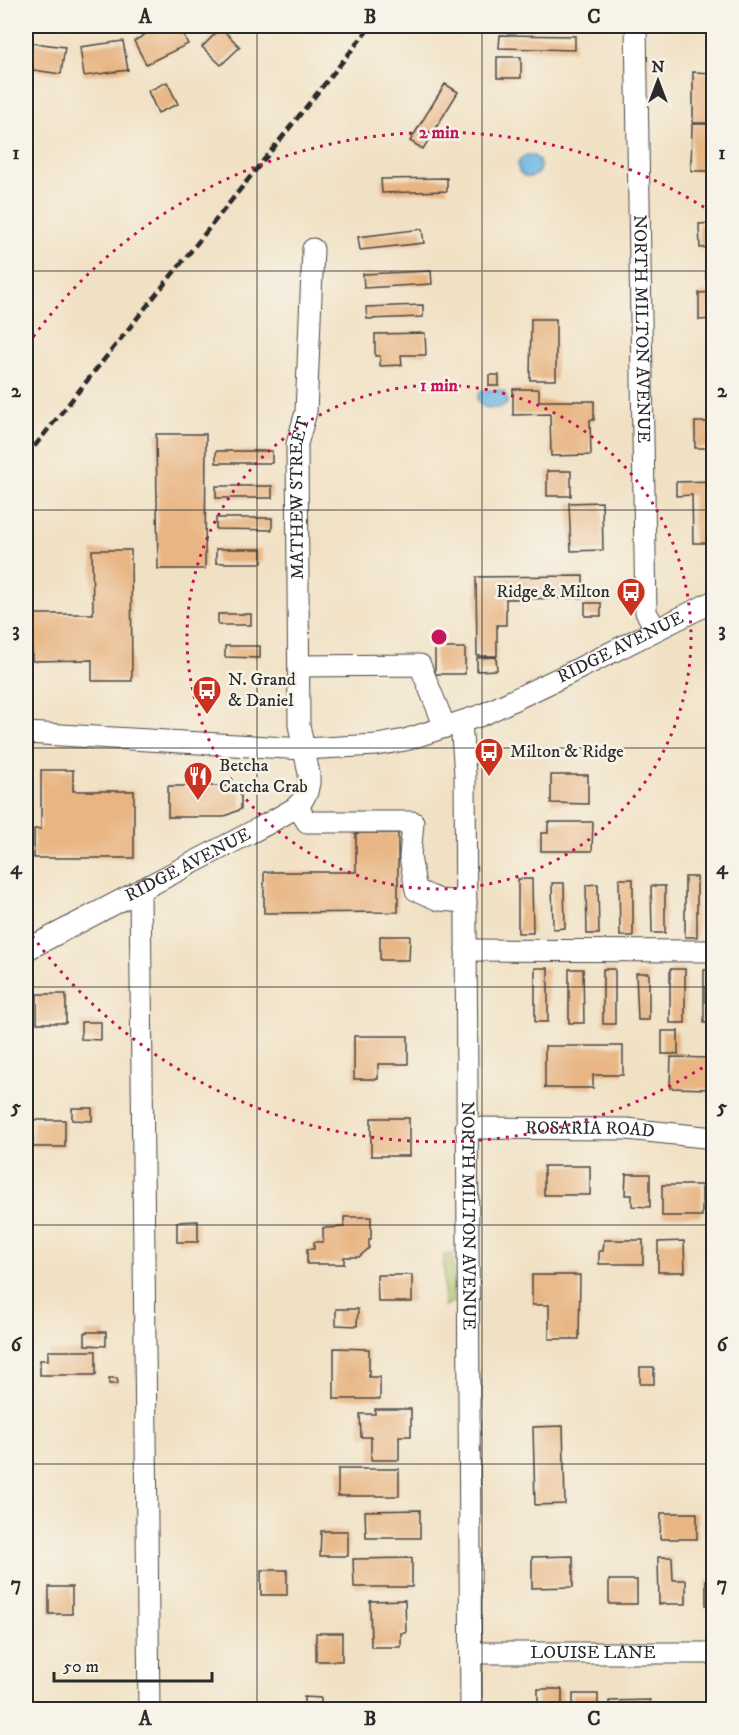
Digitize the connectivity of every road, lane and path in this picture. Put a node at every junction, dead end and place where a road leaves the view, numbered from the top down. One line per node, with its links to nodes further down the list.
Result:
1 (636, 26): 4 (street, NORTH MILTON AVENUE)
2 (313, 249): 5 (street, MATHEW STREET)
3 (714, 601): 4 (street, RIDGE AVENUE)
4 (656, 630): 6 (street, RIDGE AVENUE)
5 (299, 666): 6 (street, NORTH MILTON AVENUE); 8 (street, MATHEW STREET)
6 (453, 725): 8 (street, RIDGE AVENUE); 11 (street, NORTH MILTON AVENUE)
7 (26, 733): 8 (street, RIDGE AVENUE)
8 (304, 749): 9 (street)
9 (297, 806): 10 (street, RIDGE AVENUE); 11 (street)
10 (140, 891): 12 (street, RIDGE AVENUE); 19 (street)
11 (466, 902): 13 (street, NORTH MILTON AVENUE)
12 (26, 950)
13 (466, 950): 14 (street); 15 (street, NORTH MILTON AVENUE)
14 (714, 951)
15 (466, 1128): 16 (street, ROSARIA ROAD); 17 (street, NORTH MILTON AVENUE)
16 (714, 1138)
17 (471, 1653): 18 (street, LOUISE LANE); 20 (street, NORTH MILTON AVENUE)
18 (714, 1653)
19 (149, 1710)
20 (471, 1710)

